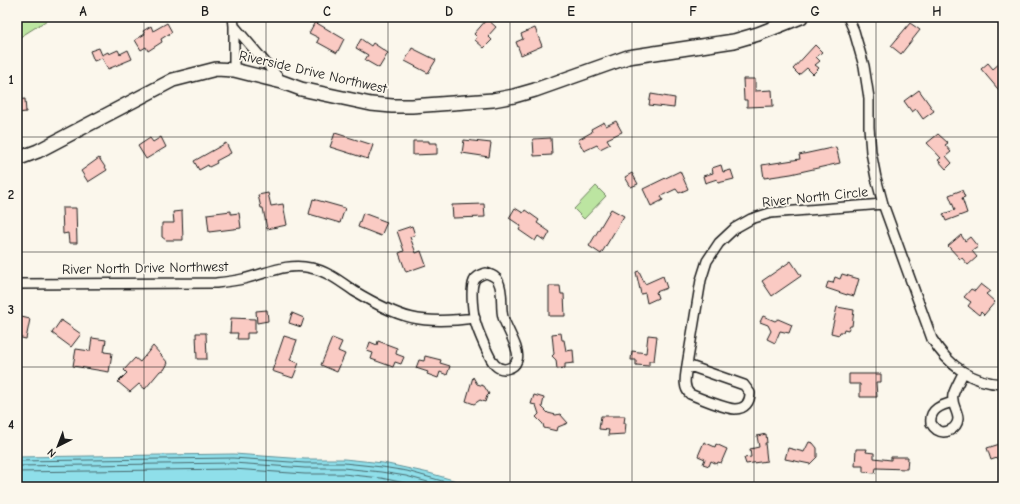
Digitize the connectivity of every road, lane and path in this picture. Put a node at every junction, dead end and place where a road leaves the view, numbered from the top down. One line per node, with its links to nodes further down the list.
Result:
1 (802, 17): 5 (street, Riverside Drive Northwest)
2 (848, 17): 7 (street)
3 (233, 21): 4 (street); 5 (street)
4 (234, 70): 5 (street, Riverside Drive Northwest); 6 (street, Riverside Drive Northwest)
5 (282, 82)
6 (17, 159)
7 (883, 204): 10 (street, River North Circle); 11 (street)
8 (17, 284): 9 (street, River North Drive Northwest)
9 (475, 318): 9 (street)
10 (688, 364): 10 (street, River North Circle)
11 (963, 372): 12 (street); 13 (street)
12 (1003, 384)
13 (953, 402)

